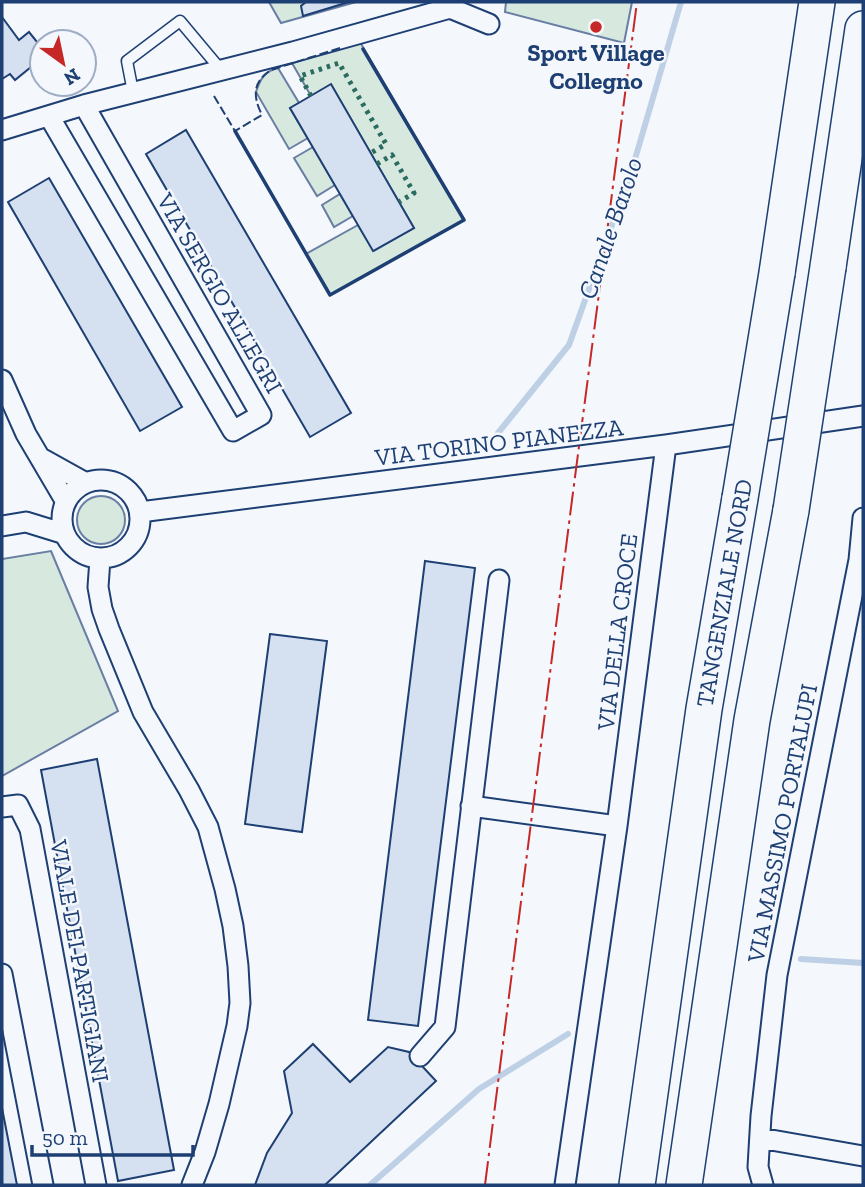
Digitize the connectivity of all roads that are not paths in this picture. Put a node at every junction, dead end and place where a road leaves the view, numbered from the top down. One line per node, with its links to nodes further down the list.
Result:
1 (817, 2): 32 (highway, TANGENZIALE NORD, bridge)
2 (489, 24): 4 (street)
3 (863, 29): 33 (highway, TANGENZIALE NORD, bridge)
4 (221, 70): 5 (street); 5 (lane)
5 (133, 92): 6 (street)
6 (84, 105): 7 (street); 7 (street, VIA SERGIO ALLEGRI)
7 (49, 116): 8 (street)
8 (2, 130)
9 (2, 380): 12 (street)
10 (863, 416): 11 (street, VIA TORINO PIANEZZA)
11 (666, 445): 15 (street, VIA TORINO PIANEZZA); 23 (street, VIA DELLA CROCE)
12 (41, 458): 13 (street); 14 (street)
13 (86, 483): 14 (street); 15 (street)
14 (66, 502): 18 (street)
15 (139, 512): 19 (street)
16 (863, 518): 26 (street, VIA MASSIMO PORTALUPI)
17 (2, 526): 18 (street)
18 (65, 534): 19 (street)
19 (100, 559): 30 (street)
20 (499, 580): 21 (street)
21 (471, 806): 23 (street); 25 (street)
22 (2, 807): 29 (street, VIALE DEI PARTIGIANI)
23 (617, 826): 31 (street, VIA DELLA CROCE)
24 (2, 974): 28 (street)
25 (421, 1056)
26 (760, 1138): 27 (street); 34 (street, VIA MASSIMO PORTALUPI)
27 (863, 1156)
28 (43, 1185)
29 (96, 1185)
30 (192, 1185)
31 (565, 1185)
32 (637, 1185)
33 (684, 1185)
34 (763, 1185)

